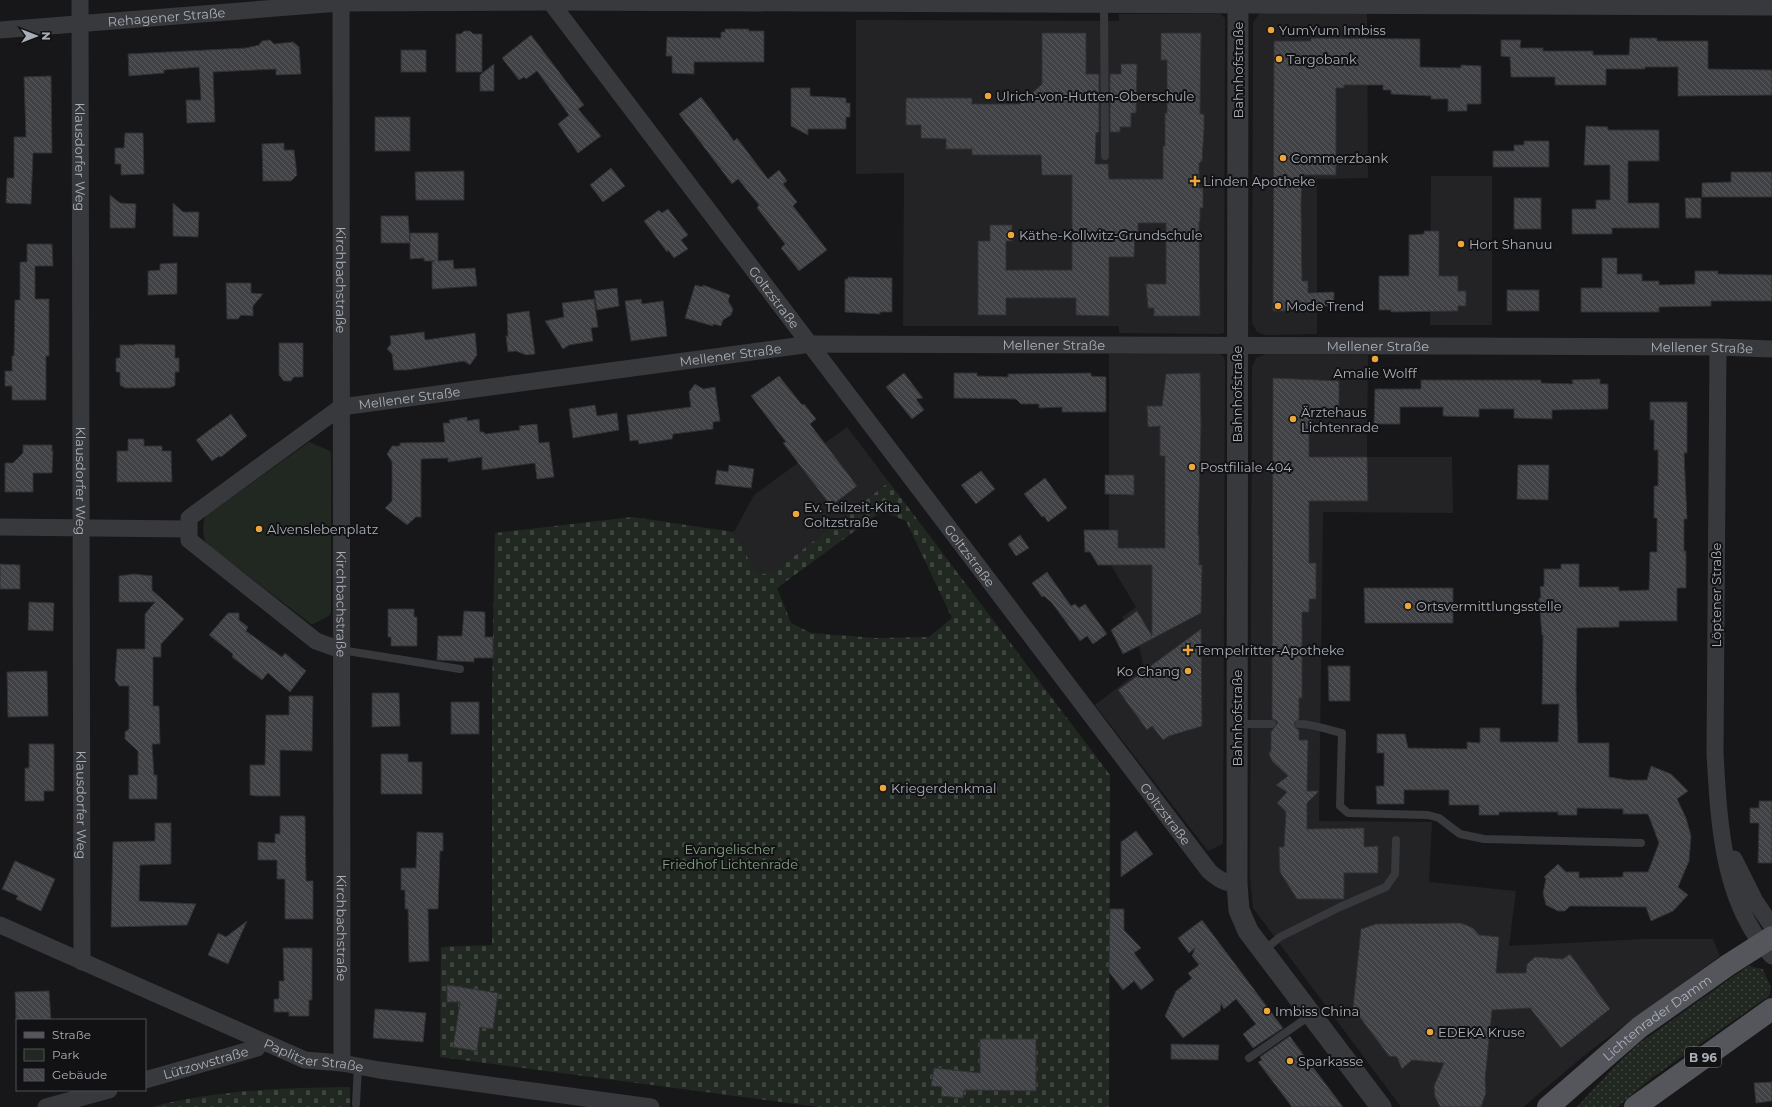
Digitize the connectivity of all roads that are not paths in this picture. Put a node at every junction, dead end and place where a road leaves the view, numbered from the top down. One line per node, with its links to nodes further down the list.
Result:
1 (80, 0): 7 (street, Klausdorfer Weg)
2 (340, 1): 3 (street, Rehagener Straße); 7 (street, Rehagener Straße); 14 (street, Kirchbachstraße)
3 (549, 1): 5 (street, Rehagener Straße); 10 (street, Goltzstraße)
4 (1238, 2): 5 (street, Rehagener Straße); 6 (street, Rehagener Straße); 11 (street, Bahnhofstraße)
5 (1113, 3): 9 (lane)
6 (1772, 7)
7 (80, 23): 8 (street, Rehagener Straße); 16 (street, Klausdorfer Weg)
8 (0, 30)
9 (1104, 156)
10 (811, 344): 11 (street, Mellener Straße); 14 (street, Mellener Straße); 26 (street, Goltzstraße)
11 (1237, 344): 12 (street, Mellener Straße); 20 (street, Bahnhofstraße)
12 (1718, 347): 13 (street, Mellener Straße); 25 (street, Löptener Straße)
13 (1772, 349)
14 (341, 407): 17 (street); 18 (street, Kirchbachstraße)
15 (0, 527): 16 (street)
16 (81, 528): 17 (street); 31 (street, Klausdorfer Weg)
17 (189, 529): 18 (street)
18 (341, 650): 19 (lane); 36 (street, Kirchbachstraße)
19 (460, 669)
20 (1237, 724): 21 (lane); 26 (street, Bahnhofstraße)
21 (1272, 724)
22 (1299, 724): 24 (lane)
23 (1396, 840): 30 (lane)
24 (1641, 843)
25 (1723, 843): 28 (street, Löptener Straße); 29 (street, Löptener Straße)
26 (1237, 884): 30 (street)
27 (0, 925): 31 (street, Paplitzer Straße)
28 (1772, 926)
29 (1768, 946): 43 (main road, Lichtenrader Damm)
30 (1263, 951): 33 (street)
31 (82, 962): 34 (street, Paplitzer Straße)
32 (1772, 1009): 44 (main road, B 96)
33 (1311, 1015): 35 (lane); 42 (street)
34 (261, 1041): 36 (street, Paplitzer Straße); 37 (street, Lützowstraße)
35 (1249, 1058)
36 (350, 1065): 39 (lane); 41 (street, Paplitzer Straße)
37 (146, 1080)
38 (105, 1091): 40 (street)
39 (356, 1104)
40 (46, 1107)
41 (651, 1107)
42 (1381, 1107)
43 (1548, 1107)
44 (1635, 1107)

